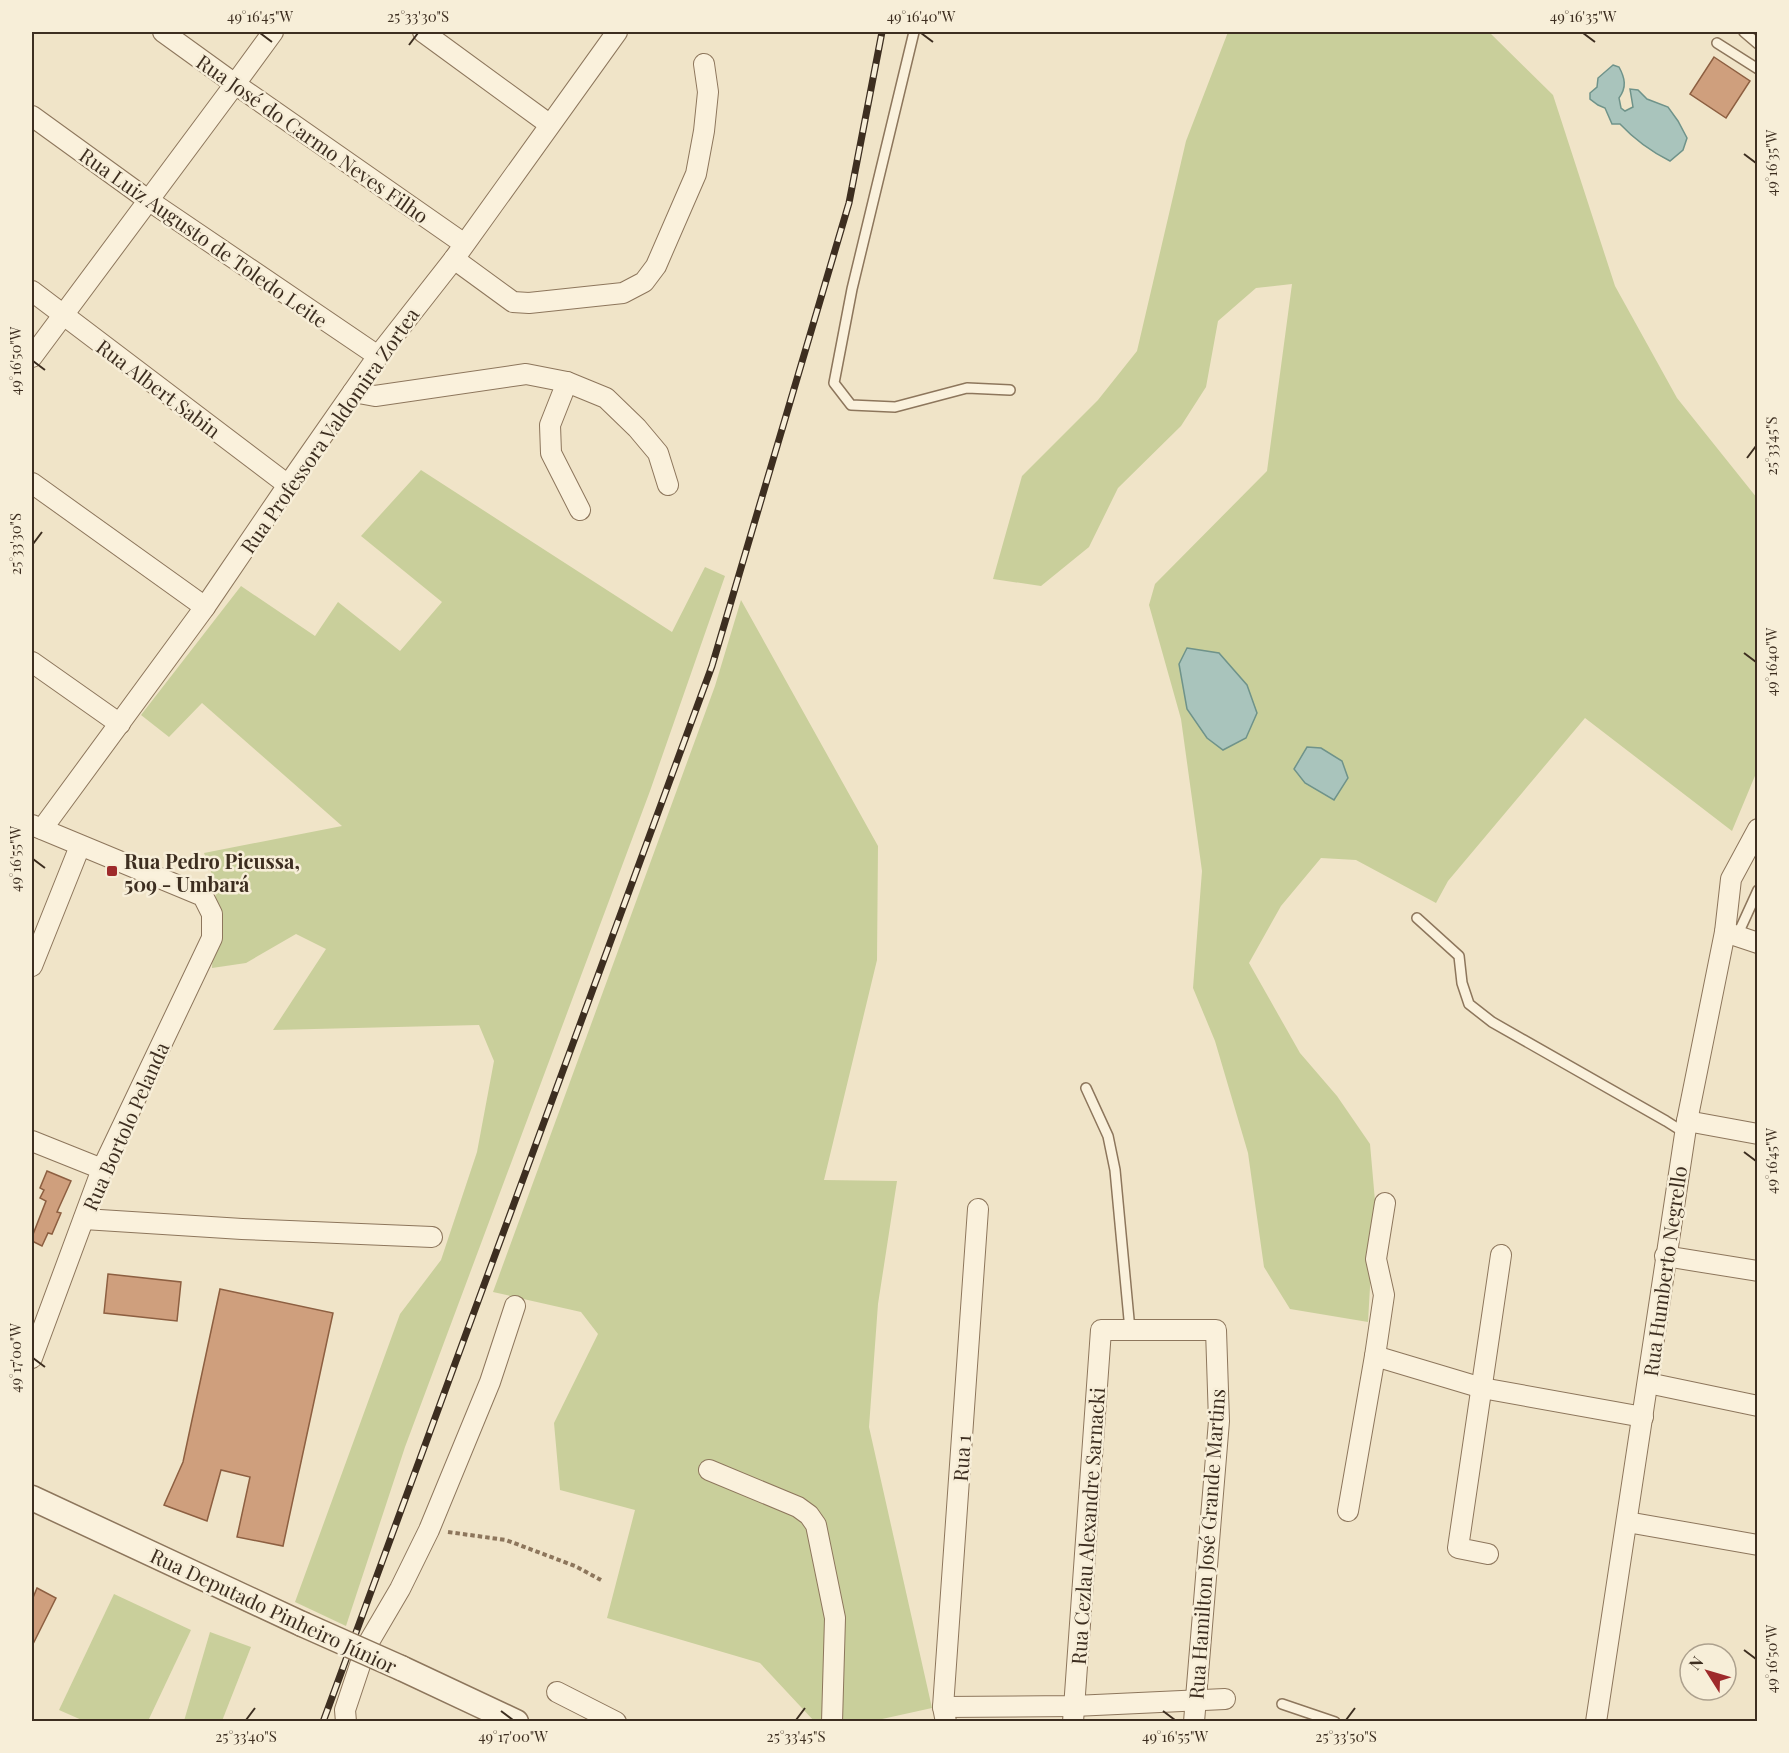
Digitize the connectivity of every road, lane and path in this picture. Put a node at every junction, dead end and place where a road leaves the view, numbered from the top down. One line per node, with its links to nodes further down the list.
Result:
1 (163, 32): 11 (street, Rua José do Carmo Neves Filho)
2 (273, 32): 11 (street)
3 (423, 32): 13 (street)
4 (616, 32): 13 (street, Rua Professora Valdomira Zortea)
5 (914, 32): 21 (lane)
6 (1744, 32): 8 (lane)
7 (1717, 43): 10 (lane)
8 (1758, 44)
9 (704, 64): 15 (street, Rua José do Carmo Neves Filho)
10 (1758, 69)
11 (236, 84): 14 (street); 15 (street, Rua José do Carmo Neves Filho)
12 (32, 116): 14 (street, Rua Luiz Augusto de Toledo Leite)
13 (549, 124): 15 (street, Rua Professora Valdomira Zortea)
14 (148, 200): 17 (street); 18 (street, Rua Luiz Augusto de Toledo Leite)
15 (458, 251): 18 (street, Rua Professora Valdomira Zortea)
16 (32, 291): 17 (street, Rua Albert Sabin)
17 (62, 315): 19 (street); 24 (street, Rua Albert Sabin)
18 (378, 356): 22 (street, Rua Professora Valdomira Zortea)
19 (32, 357)
20 (567, 382): 22 (street); 25 (street); 26 (street)
21 (1010, 390)
22 (353, 392): 24 (street, Rua Professora Valdomira Zortea)
23 (32, 483): 27 (street)
24 (288, 484): 27 (street, Rua Professora Valdomira Zortea)
25 (668, 485)
26 (580, 510)
27 (205, 607): 29 (street, Rua Professora Valdomira Zortea)
28 (32, 662): 29 (street)
29 (120, 724): 30 (street, Rua Professora Valdomira Zortea)
30 (37, 827): 32 (street)
31 (1758, 829): 35 (street, Rua Humberto Negrello)
32 (80, 846): 37 (street); 42 (street, Rua Bortolo Pelanda)
33 (1758, 890): 35 (lane, Rua Humberto Negrello)
34 (1417, 918): 39 (lane)
35 (1731, 934): 36 (street); 39 (street, Rua Humberto Negrello)
36 (1758, 943)
37 (32, 966)
38 (1086, 1088): 51 (lane)
39 (1686, 1127): 40 (street); 48 (street, Rua Humberto Negrello)
40 (1758, 1134)
41 (32, 1141): 42 (street)
42 (102, 1169): 45 (street, Rua Bortolo Pelanda)
43 (1385, 1203): 52 (street)
44 (978, 1209): 70 (street, Rua 1)
45 (84, 1219): 46 (street); 53 (street, Rua Bortolo Pelanda)
46 (432, 1237)
47 (1501, 1255): 55 (street)
48 (1665, 1256): 49 (street); 54 (street, Rua Humberto Negrello)
49 (1758, 1271)
50 (515, 1306): 62 (street)
51 (1130, 1330): 68 (street, Rua Hamilton José Grande Martins); 71 (street, Rua Cezlau Alexandre Sarnacki)
52 (1376, 1356): 55 (street); 60 (street)
53 (32, 1358)
54 (1648, 1383): 56 (street); 57 (street, Rua Humberto Negrello)
55 (1482, 1388): 57 (street); 64 (street)
56 (1758, 1406)
57 (1643, 1417): 61 (street, Rua Humberto Negrello)
58 (709, 1470): 75 (street)
59 (32, 1498): 73 (street, Rua Deputado Pinheiro Júnior, bridge)
60 (1348, 1511)
61 (1626, 1522): 63 (street); 78 (street, Rua Humberto Negrello)
62 (429, 1530): 65 (path); 72 (street)
63 (1758, 1545)
64 (1488, 1554)
65 (601, 1580)
66 (557, 1692): 74 (street)
67 (1226, 1699): 68 (street)
68 (1195, 1701): 71 (street); 76 (street, Rua Hamilton José Grande Martins)
69 (1282, 1704): 77 (lane)
70 (945, 1714): 71 (street)
71 (1074, 1714)
72 (346, 1722)
73 (516, 1722)
74 (616, 1722)
75 (832, 1722)
76 (1194, 1722)
77 (1335, 1722)
78 (1596, 1722)

